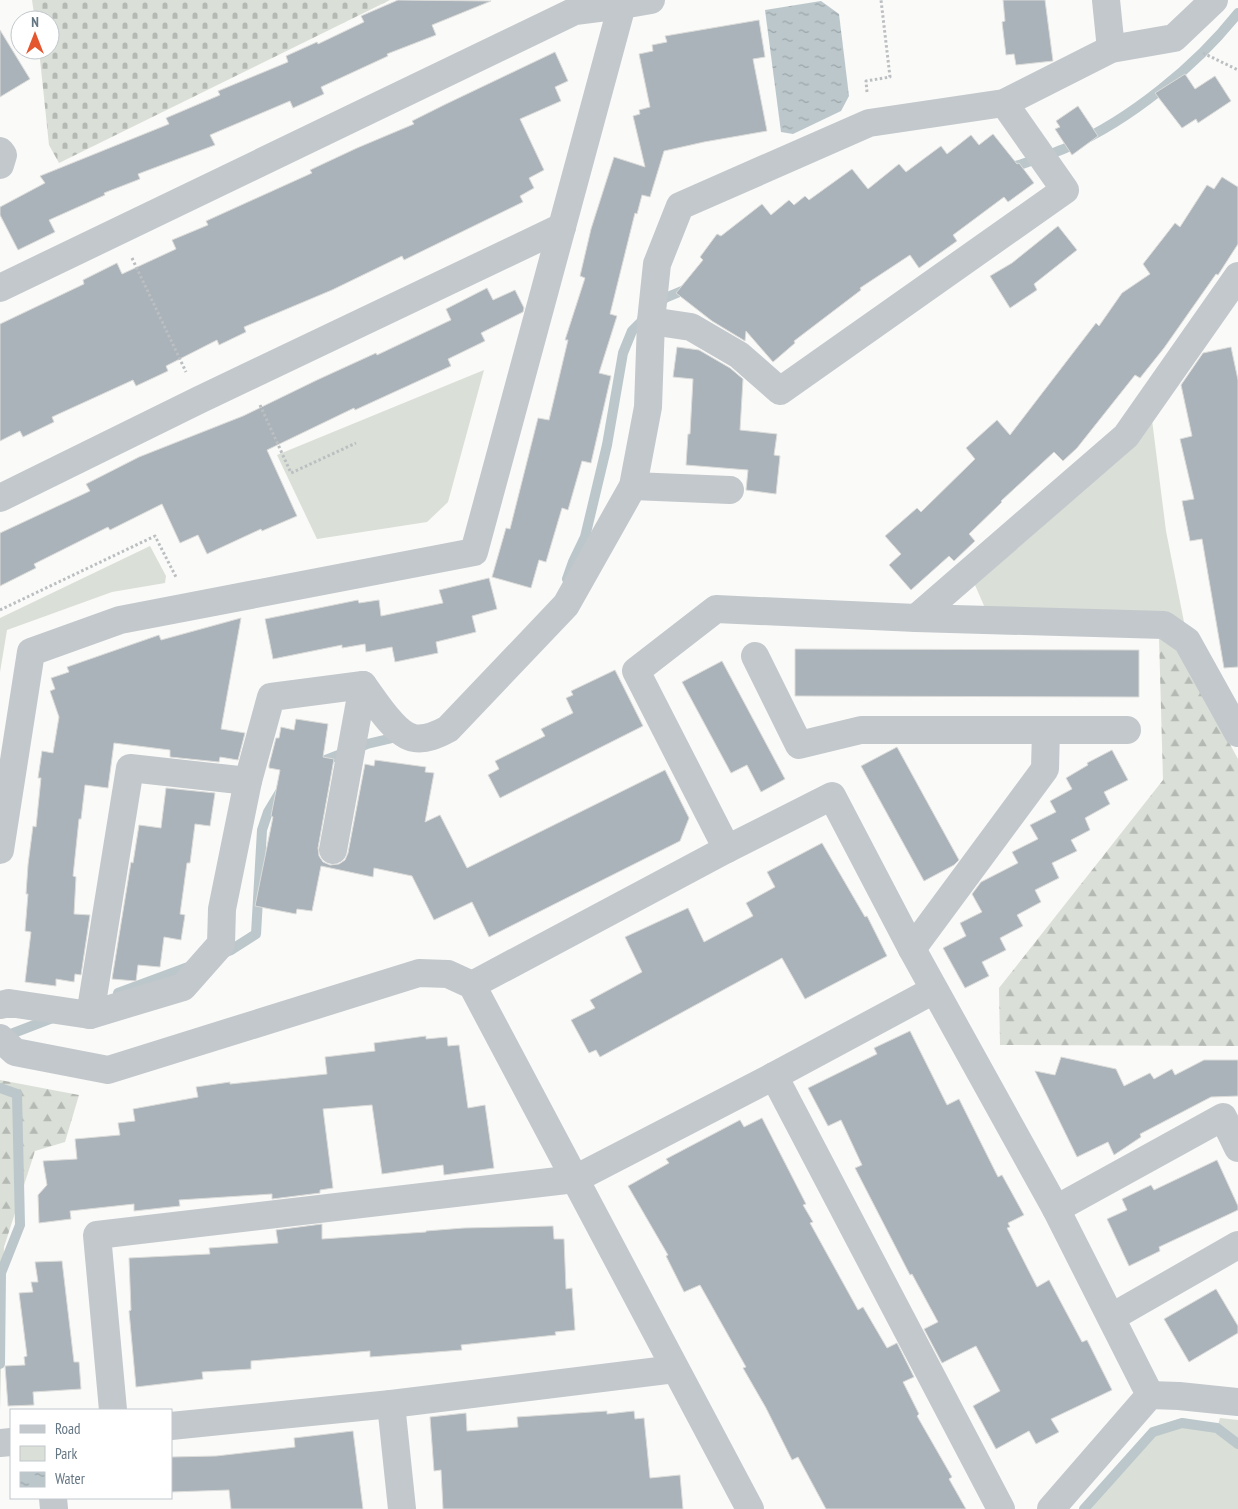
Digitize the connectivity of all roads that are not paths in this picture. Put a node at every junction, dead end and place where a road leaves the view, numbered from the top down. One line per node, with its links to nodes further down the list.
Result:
1 (651, 0): 4 (street)
2 (1106, 0): 5 (street)
3 (1214, 0): 5 (street)
4 (622, 5): 9 (street); 11 (street)
5 (1111, 49): 6 (street)
6 (1004, 103): 12 (street); 12 (street)
7 (0, 151): 8 (street)
8 (0, 165)
9 (562, 227): 15 (street); 24 (street)
10 (1238, 276): 16 (street)
11 (0, 288)
12 (651, 321): 13 (street)
13 (633, 486): 14 (street); 18 (street)
14 (730, 490)
15 (0, 498)
16 (916, 618): 21 (street); 23 (street)
17 (755, 656): 19 (street)
18 (363, 685): 22 (street); 25 (street)
19 (1046, 730): 20 (street); 26 (street)
20 (1126, 730)
21 (1238, 733)
22 (248, 781): 30 (street); 30 (street)
23 (727, 849): 26 (street); 27 (street)
24 (0, 850)
25 (333, 850)
26 (912, 949): 28 (street)
27 (472, 985): 31 (street); 34 (street)
28 (934, 990): 32 (street); 35 (street)
29 (0, 1005): 30 (street)
30 (90, 1015)
31 (8, 1045)
32 (774, 1076): 34 (street); 48 (street)
33 (1238, 1148): 35 (street)
34 (575, 1178): 38 (street); 44 (street)
35 (1056, 1209): 37 (street)
36 (1238, 1245): 37 (street)
37 (1112, 1317): 40 (street)
38 (675, 1369): 43 (street); 47 (street)
39 (1238, 1384): 41 (street)
40 (1150, 1395): 41 (street); 49 (street)
41 (1179, 1396): 42 (street)
42 (1238, 1402)
43 (391, 1404): 45 (street); 46 (street)
44 (113, 1409)
45 (172, 1426)
46 (402, 1509)
47 (750, 1509)
48 (1002, 1509)
49 (1051, 1509)

